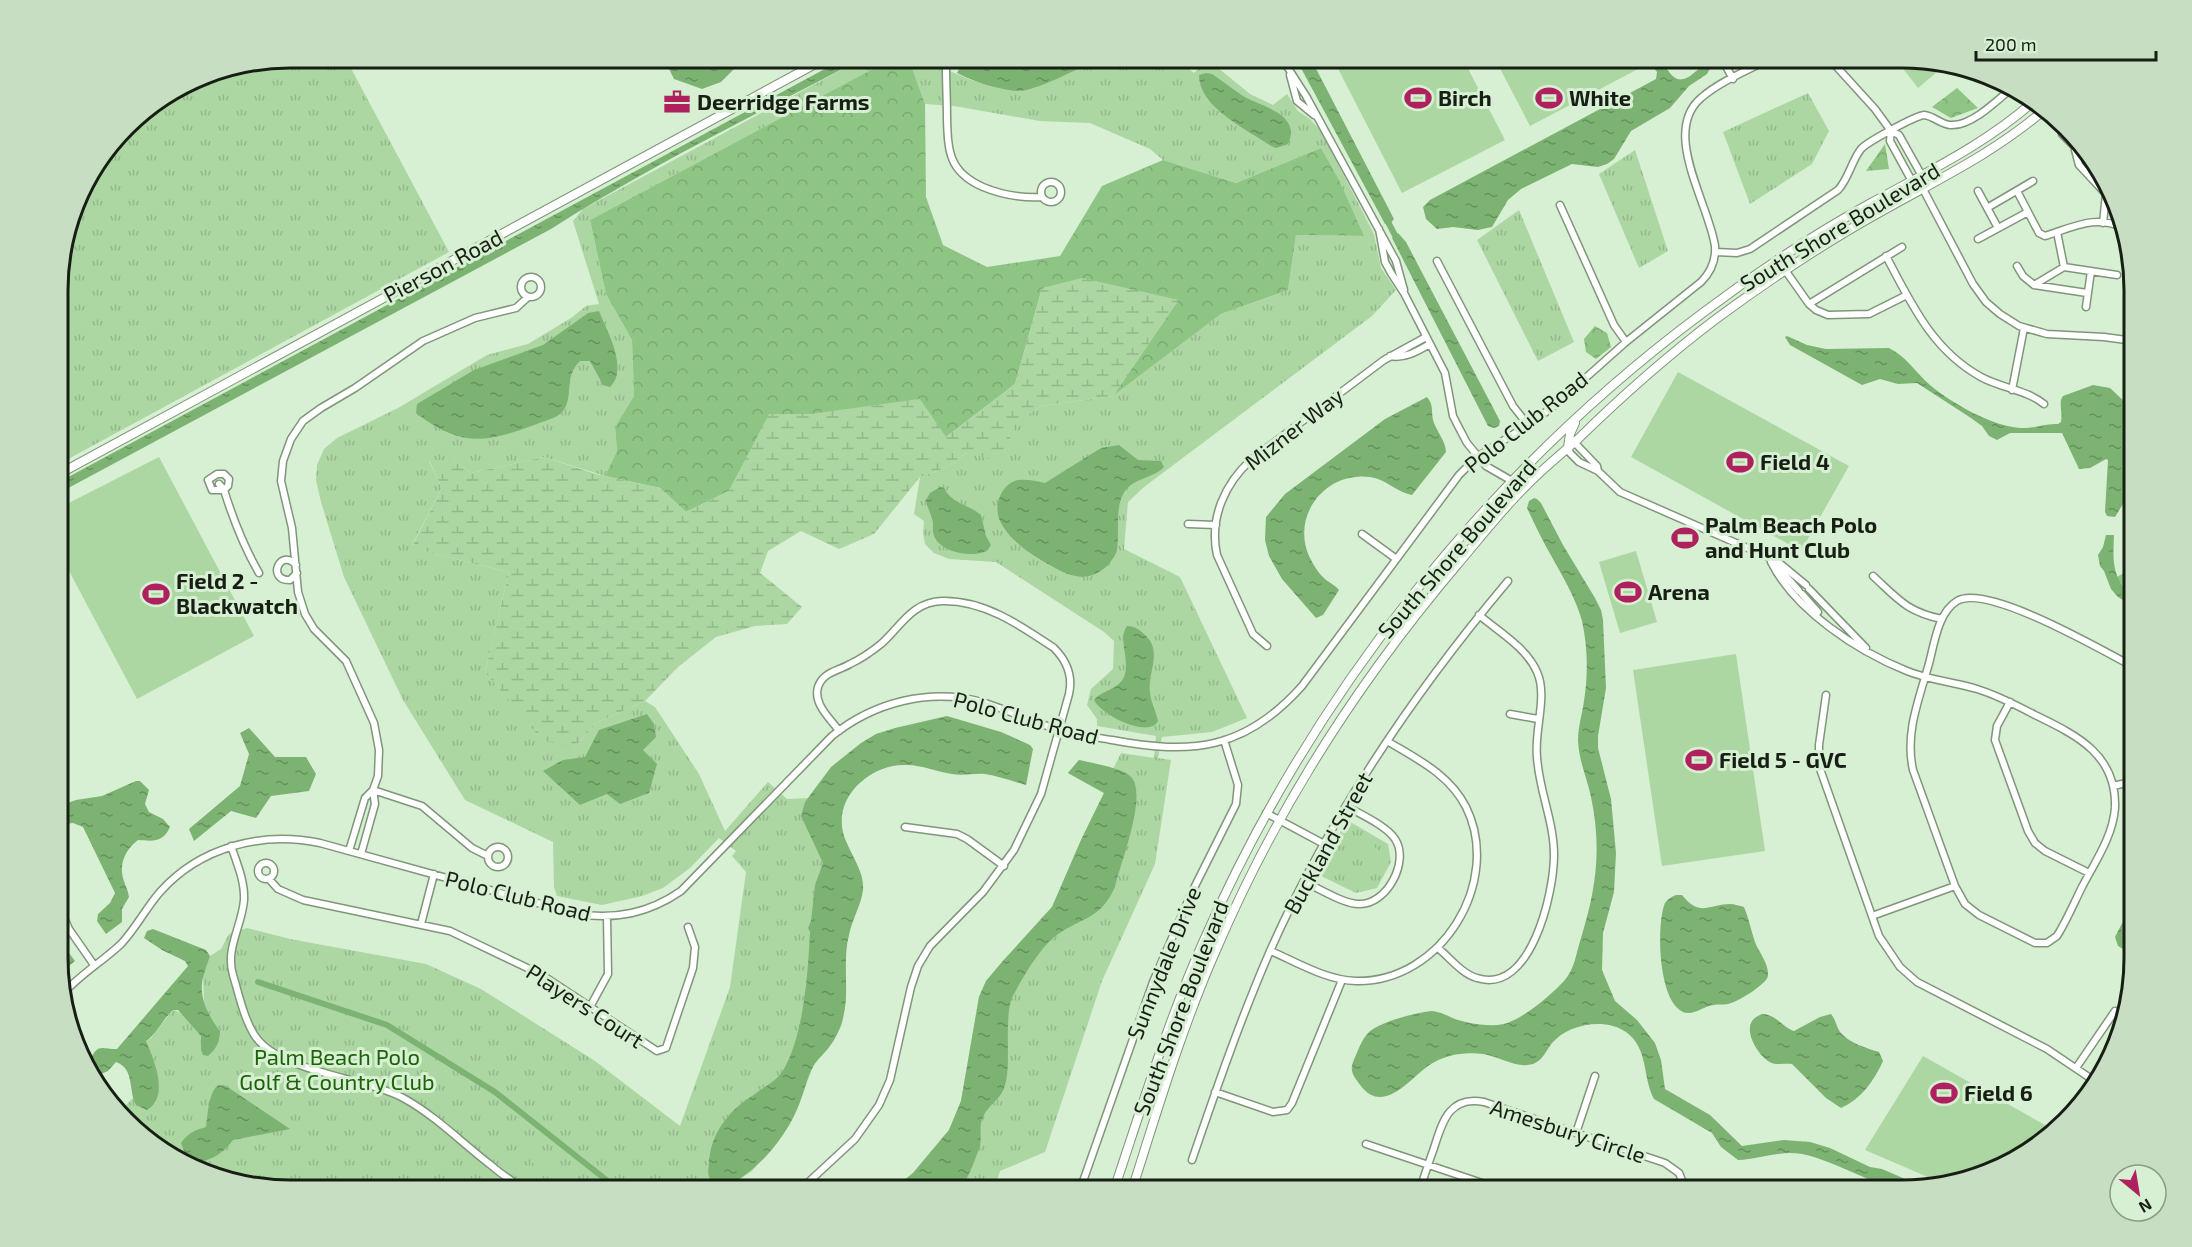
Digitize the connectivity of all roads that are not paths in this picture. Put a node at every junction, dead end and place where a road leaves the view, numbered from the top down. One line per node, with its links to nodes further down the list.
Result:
1 (808, 68): 62 (street, Pierson Road)
2 (946, 68): 22 (street)
3 (1287, 68): 7 (street)
4 (1727, 68): 8 (street)
5 (1753, 68): 8 (street)
6 (1839, 68): 13 (street)
7 (1289, 72): 12 (street); 12 (street)
8 (1733, 79): 34 (street)
9 (2006, 93): 13 (street)
10 (2028, 106): 15 (street, South Shore Boulevard)
11 (2039, 114): 19 (street, South Shore Boulevard)
12 (1317, 117): 30 (street)
13 (1891, 131): 15 (street); 16 (street); 34 (street)
14 (2076, 152): 18 (street)
15 (1922, 176): 16 (street, South Shore Boulevard); 19 (street)
16 (1912, 181): 19 (street); 57 (street, South Shore Boulevard)
17 (2033, 181): 21 (street)
18 (2097, 182)
19 (1923, 189): 39 (street, South Shore Boulevard); 49 (street)
20 (1978, 191): 25 (street)
21 (2017, 191): 25 (street); 26 (street)
22 (1042, 197)
23 (2107, 203): 27 (street)
24 (1560, 205): 52 (street)
25 (1987, 208): 29 (street)
26 (2028, 212): 29 (street); 31 (street)
27 (2103, 223): 28 (street); 31 (street)
28 (2115, 225)
29 (1998, 228): 32 (street)
30 (1378, 229): 43 (street); 43 (street)
31 (2057, 232): 38 (street)
32 (1978, 238)
33 (1902, 247): 35 (street)
34 (1716, 252): 52 (street, Polo Club Road)
35 (1886, 256): 45 (street); 47 (street)
36 (1437, 261): 58 (street)
37 (2017, 266): 42 (street)
38 (2064, 267): 40 (street); 42 (street)
39 (1785, 270): 47 (street); 59 (street, South Shore Boulevard)
40 (2091, 271): 41 (street); 44 (street)
41 (2117, 275)
42 (2034, 285): 44 (street)
43 (1404, 293): 50 (street)
44 (2087, 293): 48 (street)
45 (1907, 295): 47 (street); 55 (street)
46 (528, 297): 92 (street)
47 (1809, 304)
48 (2086, 307)
49 (2024, 328): 51 (street); 55 (street)
50 (1426, 337): 53 (street); 54 (street, Mizner Way)
51 (2124, 340)
52 (1626, 342): 58 (street, Polo Club Road)
53 (1430, 344): 54 (street, Mizner Way); 61 (street)
54 (1390, 356): 67 (street, Mizner Way)
55 (2012, 390): 56 (street)
56 (2044, 404)
57 (1577, 418): 59 (street); 60 (street, South Shore Boulevard)
58 (1528, 425): 61 (street, Polo Club Road)
59 (1571, 444): 60 (street); 63 (street); 63 (street); 95 (street, South Shore Boulevard)
60 (1548, 445): 64 (street, South Shore Boulevard)
61 (1477, 457): 64 (street); 70 (street, Polo Club Road)
62 (68, 469)
63 (1598, 471): 69 (street)
64 (1512, 481): 94 (street, South Shore Boulevard)
65 (221, 487): 72 (street)
66 (1188, 524): 67 (street)
67 (1216, 525): 78 (street, Mizner Way)
68 (1362, 534): 70 (street)
69 (1764, 555): 71 (street); 79 (street)
70 (1395, 558): 88 (street, Polo Club Road)
71 (1771, 562): 77 (street); 77 (street)
72 (259, 573)
73 (1873, 576): 76 (street)
74 (1508, 581): 75 (street, Buckland Street)
75 (1479, 615): 85 (street); 89 (street, Buckland Street)
76 (1942, 619): 80 (street); 81 (street)
77 (1831, 627): 79 (street)
78 (1267, 646)
79 (1868, 651): 81 (street)
80 (2124, 662)
81 (1925, 677): 83 (street); 107 (street)
82 (1827, 695): 108 (street)
83 (2010, 702): 91 (street); 103 (street)
84 (1510, 714): 85 (street)
85 (1538, 719): 113 (street)
86 (1059, 730): 87 (street, Polo Club Road); 87 (street); 88 (street, Polo Club Road); 102 (street)
87 (839, 731): 109 (street, Polo Club Road)
88 (1224, 740): 130 (street, Sunnydale Drive)
89 (1387, 741): 93 (street, Buckland Street); 113 (street)
90 (2124, 783): 91 (street)
91 (2113, 786): 103 (street)
92 (373, 790): 99 (street); 100 (street); 101 (street)
93 (1346, 806): 97 (street, Buckland Street); 106 (street)
94 (1266, 813): 95 (street); 131 (street, South Shore Boulevard)
95 (1279, 820): 97 (street); 132 (street, South Shore Boulevard)
96 (905, 827): 102 (street)
97 (1324, 844): 106 (street, Buckland Street)
98 (231, 846): 99 (street, Polo Club Road); 115 (street, Polo Club Road); 128 (street)
99 (349, 851): 100 (street, Polo Club Road)
100 (361, 854): 104 (street, Polo Club Road)
101 (488, 856)
102 (1004, 866): 129 (street)
103 (2089, 873): 107 (street)
104 (434, 874): 109 (street, Polo Club Road); 110 (street)
105 (269, 879): 110 (street, Players Court)
106 (1304, 882): 114 (street, Buckland Street)
107 (1955, 886): 108 (street)
108 (1872, 916): 120 (street)
109 (607, 917): 118 (street)
110 (421, 924): 118 (street, Players Court)
111 (68, 927): 115 (street)
112 (688, 927): 118 (street, Players Court)
113 (1438, 948): 116 (street)
114 (1270, 951): 116 (street); 123 (street, Buckland Street)
115 (94, 965): 117 (street, Polo Club Road)
116 (1342, 980): 123 (street)
117 (69, 987)
118 (590, 1007)
119 (2115, 1011): 120 (street)
120 (2076, 1068): 122 (street)
121 (1595, 1076): 124 (street)
122 (2089, 1077)
123 (1215, 1092): 126 (street, Buckland Street)
124 (1576, 1133): 127 (street, Amesbury Circle); 135 (street, Amesbury Circle)
125 (1366, 1144): 127 (street)
126 (1192, 1160)
127 (1428, 1164): 133 (street, Amesbury Circle); 134 (street)
128 (511, 1180)
129 (811, 1180)
130 (1084, 1180)
131 (1117, 1180)
132 (1135, 1180)
133 (1423, 1180)
134 (1474, 1180)
135 (1683, 1180)

